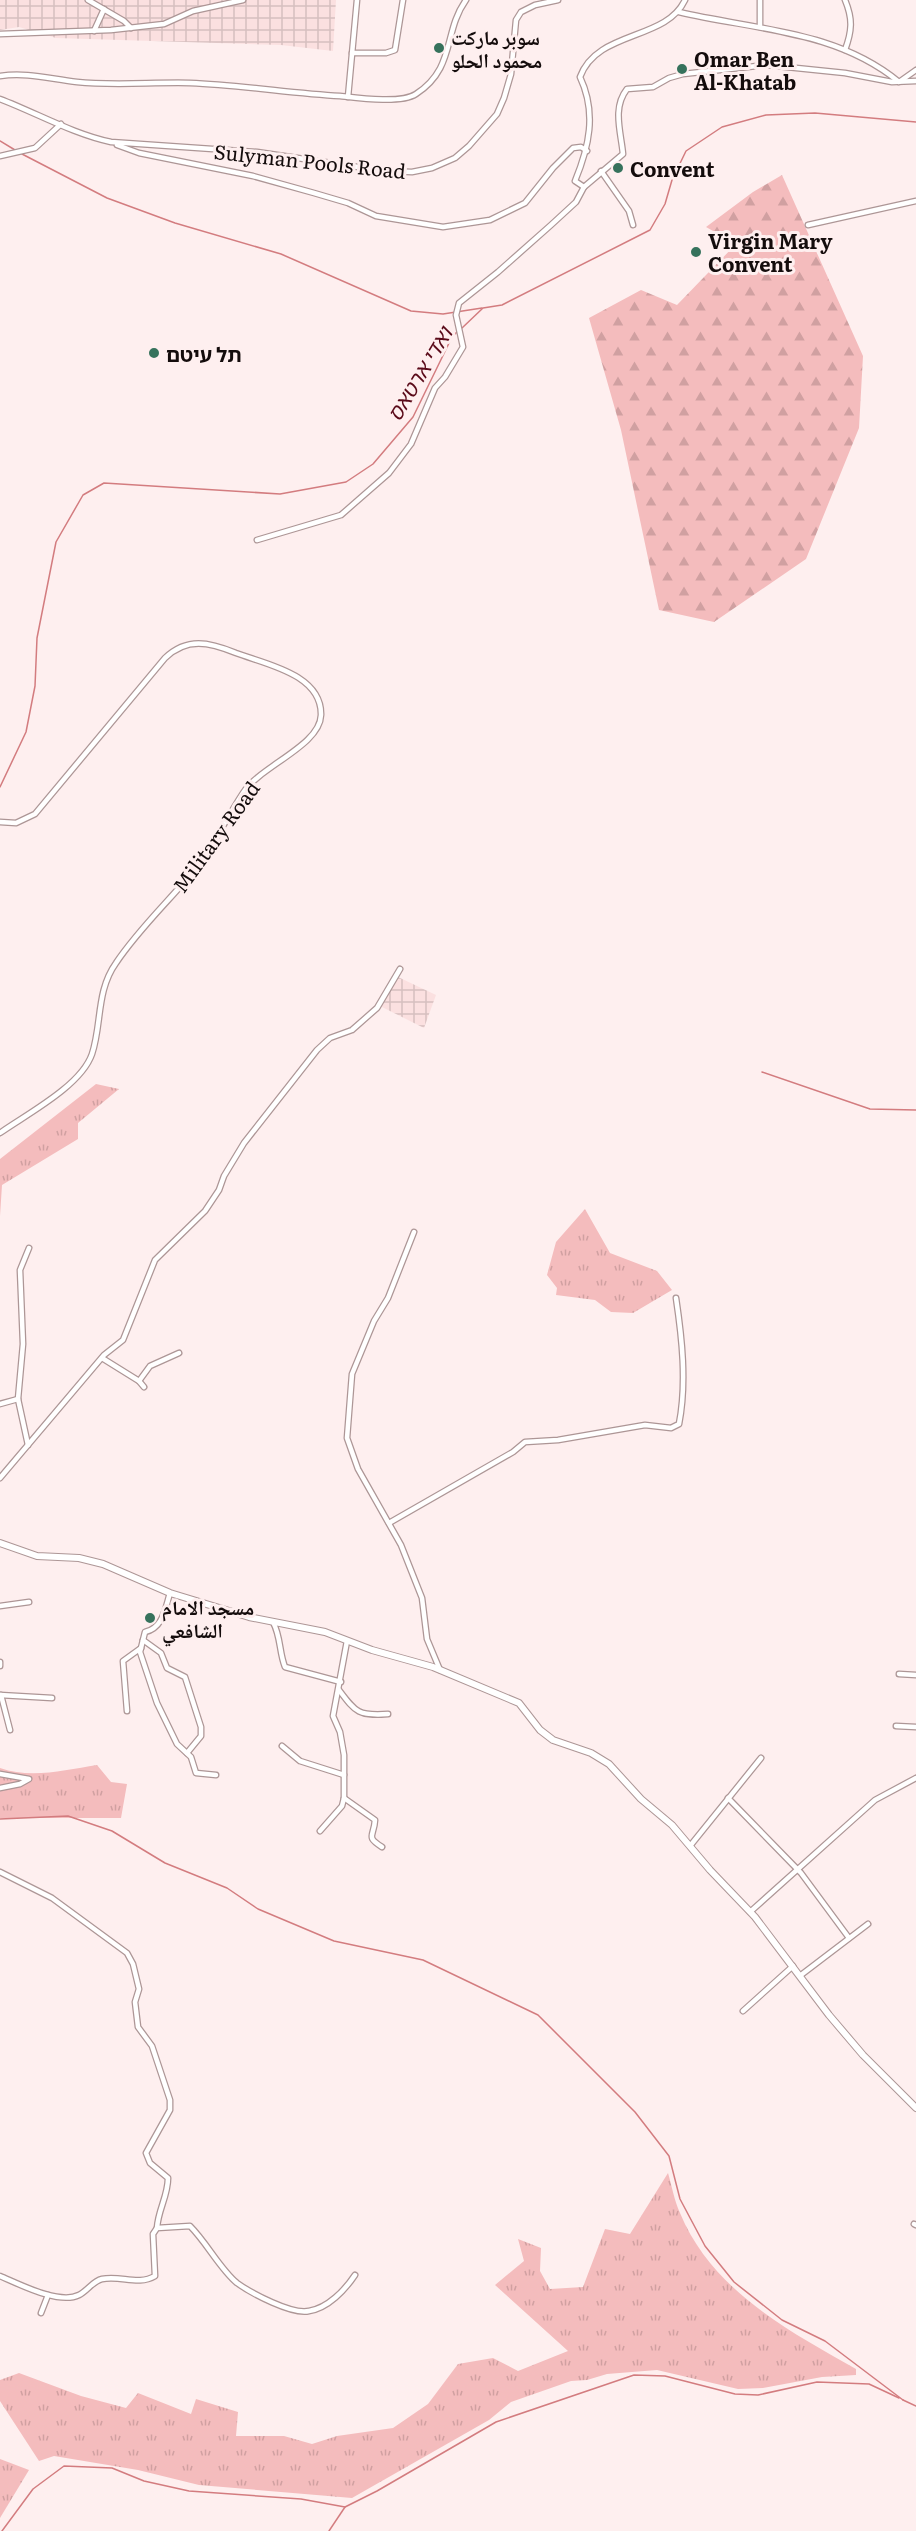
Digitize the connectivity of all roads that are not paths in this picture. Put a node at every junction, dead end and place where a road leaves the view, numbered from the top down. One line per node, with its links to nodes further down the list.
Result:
1 (88, 0): 10 (street)
2 (243, 0): 13 (street)
3 (357, 0): 17 (street)
4 (403, 0): 17 (street)
5 (466, 0): 22 (street)
6 (558, 0): 25 (street, Sulyman Pools Road)
7 (685, 0): 11 (street)
8 (760, 0): 12 (street)
9 (845, 0): 16 (street)
10 (104, 9): 13 (street); 14 (street)
11 (679, 12): 12 (street); 26 (street)
12 (760, 27): 16 (street)
13 (131, 28): 14 (street)
14 (94, 31): 15 (street)
15 (0, 34)
16 (845, 50): 21 (street)
17 (352, 52): 22 (street)
18 (916, 70): 21 (street)
19 (0, 76): 22 (street)
20 (916, 81): 21 (street)
21 (899, 82): 28 (street)
22 (348, 97)
23 (0, 99): 24 (street, Sulyman Pools Road)
24 (61, 124): 25 (street, Sulyman Pools Road); 27 (street)
25 (111, 142): 26 (street)
26 (587, 151): 29 (street)
27 (0, 156)
28 (601, 171): 29 (street); 31 (street)
29 (584, 187): 33 (street)
30 (916, 201): 32 (street)
31 (633, 225)
32 (808, 225)
33 (257, 540)
34 (0, 822): 36 (street, Military Road)
35 (400, 969): 41 (street)
36 (0, 1132)
37 (414, 1232): 48 (street)
38 (29, 1248): 44 (street)
39 (676, 1298): 48 (street)
40 (179, 1353): 42 (street)
41 (102, 1358): 42 (street); 46 (street)
42 (139, 1381): 43 (street)
43 (144, 1387)
44 (18, 1399): 45 (street); 46 (street)
45 (0, 1404)
46 (28, 1445): 47 (street)
47 (0, 1478)
48 (389, 1523): 57 (street)
49 (0, 1543): 50 (street)
50 (170, 1593): 53 (street); 54 (street)
51 (29, 1602): 52 (street)
52 (0, 1606)
53 (273, 1622): 55 (street); 60 (street)
54 (143, 1640): 56 (street); 70 (street)
55 (347, 1641): 57 (street); 60 (street)
56 (141, 1648): 64 (street); 70 (street)
57 (440, 1670): 80 (street)
58 (899, 1674): 59 (street)
59 (916, 1674)
60 (341, 1682): 61 (street)
61 (339, 1690): 65 (street); 73 (street)
62 (1, 1695): 63 (street); 68 (street)
63 (52, 1698)
64 (127, 1711)
65 (388, 1714)
66 (896, 1726): 67 (street)
67 (916, 1727)
68 (10, 1730)
69 (282, 1746): 73 (street)
70 (187, 1753): 74 (street)
71 (761, 1758): 78 (street)
72 (0, 1774): 76 (street)
73 (344, 1774): 77 (street)
74 (216, 1775)
75 (916, 1778): 82 (street)
76 (0, 1788)
77 (344, 1798): 79 (street); 81 (street)
78 (728, 1798): 80 (street); 82 (street)
79 (320, 1831)
80 (690, 1846): 84 (street)
81 (382, 1847)
82 (798, 1870): 84 (street); 86 (street)
83 (0, 1872): 91 (street)
84 (750, 1912): 87 (street)
85 (868, 1924): 86 (street)
86 (849, 1938): 88 (street)
87 (794, 1966): 88 (street); 89 (street)
88 (801, 1975): 90 (street)
89 (743, 2011)
90 (916, 2108)
91 (157, 2228): 92 (street); 94 (street)
92 (355, 2275)
93 (0, 2276): 94 (street)
94 (48, 2295): 95 (street)
95 (41, 2313)

